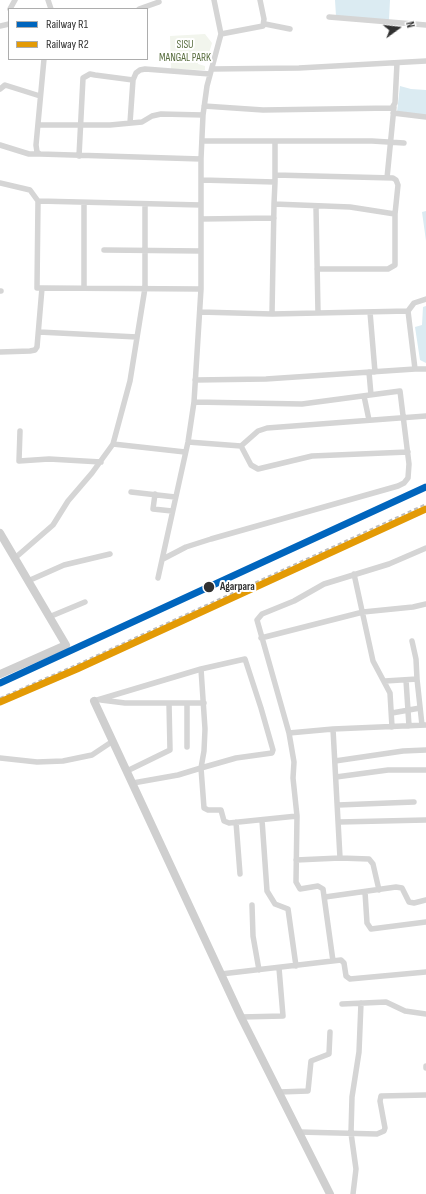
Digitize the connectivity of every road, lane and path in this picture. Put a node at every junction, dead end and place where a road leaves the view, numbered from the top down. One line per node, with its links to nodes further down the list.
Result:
1 (214, 0): 9 (street)
2 (260, 0): 6 (street)
3 (159, 2): 4 (street)
4 (141, 8)
5 (329, 17): 7 (street)
6 (265, 24): 8 (street); 9 (street)
7 (426, 25)
8 (290, 29)
9 (221, 34): 13 (street)
10 (44, 60): 16 (street)
11 (426, 61): 12 (street)
12 (397, 64): 13 (street); 18 (street)
13 (211, 71): 14 (street); 17 (street)
14 (133, 80): 22 (street); 24 (street)
15 (0, 89): 16 (street)
16 (40, 96): 23 (street)
17 (204, 106): 18 (street); 20 (street)
18 (394, 107): 19 (street)
19 (393, 113): 21 (street); 27 (street)
20 (204, 115): 22 (street); 25 (street)
21 (426, 117)
22 (130, 123): 24 (street)
23 (39, 125): 24 (street); 30 (street)
24 (79, 126): 31 (street)
25 (202, 141): 26 (street); 32 (street)
26 (275, 142): 27 (street); 33 (street)
27 (390, 142): 28 (street); 34 (street)
28 (404, 143)
29 (0, 145): 30 (street)
30 (40, 154): 31 (street)
31 (78, 156): 32 (street)
32 (201, 160): 35 (street)
33 (275, 175): 34 (street); 36 (street)
34 (387, 178): 44 (street)
35 (201, 180): 36 (street); 42 (street)
36 (275, 182): 41 (street)
37 (0, 183): 38 (street)
38 (38, 200): 39 (street); 51 (street)
39 (84, 203): 40 (street); 52 (street)
40 (145, 204): 42 (street); 48 (street)
41 (274, 204): 43 (street); 45 (street)
42 (201, 205): 46 (street)
43 (316, 207): 44 (street); 50 (street)
44 (395, 214): 50 (street)
45 (274, 218): 46 (street); 60 (street)
46 (201, 219): 49 (street)
47 (104, 250): 48 (street)
48 (146, 251): 49 (street); 53 (street)
49 (201, 251): 54 (street)
50 (317, 268): 59 (street)
51 (42, 288): 52 (street); 61 (street)
52 (84, 288): 53 (street)
53 (145, 288): 54 (street); 62 (street)
54 (201, 289): 57 (street)
55 (426, 299): 56 (street)
56 (408, 311): 58 (street); 64 (street)
57 (200, 312): 60 (street); 67 (street)
58 (370, 312): 59 (street); 66 (street)
59 (318, 313): 60 (street)
60 (272, 314)
61 (39, 332): 62 (street); 63 (street)
62 (137, 337): 76 (street)
63 (0, 352)
64 (415, 369): 65 (street); 66 (street)
65 (426, 369)
66 (372, 372): 67 (street); 68 (street)
67 (195, 380): 70 (street)
68 (371, 395): 69 (street); 72 (street)
69 (364, 396): 70 (street); 73 (street)
70 (194, 402): 75 (street)
71 (426, 416): 72 (street)
72 (404, 418): 73 (street); 79 (street)
73 (369, 420): 77 (street)
74 (20, 431): 80 (street)
75 (188, 442): 77 (street); 78 (street)
76 (113, 444): 78 (street); 80 (street)
77 (242, 446): 79 (street)
78 (185, 452): 83 (street)
79 (408, 452): 89 (street)
80 (101, 462): 88 (street)
81 (131, 492): 82 (street)
82 (155, 494): 83 (street); 84 (street)
83 (175, 497): 84 (street)
84 (172, 511): 89 (street)
85 (0, 533): 88 (street)
86 (426, 548): 90 (street)
87 (110, 554): 92 (street)
88 (15, 558): 92 (street)
89 (163, 559): 91 (street)
90 (354, 574): 95 (street); 97 (street)
91 (158, 578)
92 (28, 581): 96 (street)
93 (85, 602): 96 (street)
94 (426, 604): 95 (street)
95 (363, 612): 97 (street); 103 (street)
96 (49, 617): 100 (street)
97 (261, 638): 115 (street)
98 (412, 641): 101 (street)
99 (201, 669): 104 (street); 107 (street); 121 (street)
100 (0, 674)
101 (417, 678): 102 (street); 108 (street)
102 (406, 680): 103 (street); 109 (street)
103 (385, 681): 110 (street)
104 (97, 701): 105 (street); 116 (street)
105 (170, 703): 106 (street); 123 (street)
106 (186, 703): 107 (street); 117 (street)
107 (204, 703): 121 (street)
108 (420, 708): 109 (street); 111 (street)
109 (408, 710): 110 (street); 113 (street)
110 (392, 713): 112 (street)
111 (424, 725): 113 (street)
112 (392, 726): 113 (street); 114 (street)
113 (409, 726)
114 (333, 729): 115 (street); 120 (street)
115 (289, 733): 128 (street)
116 (113, 741): 119 (street); 123 (street)
117 (186, 747)
118 (426, 750): 120 (street)
119 (0, 758)
120 (335, 761): 124 (street)
121 (201, 768): 125 (street); 131 (street)
122 (426, 770): 124 (street)
123 (127, 771): 125 (street)
124 (336, 777): 127 (street)
125 (133, 783): 147 (street)
126 (414, 802): 127 (street)
127 (338, 805): 132 (street)
128 (297, 816): 129 (street); 134 (street)
129 (262, 820): 131 (street); 143 (street)
130 (426, 820): 132 (street)
131 (236, 822): 135 (street)
132 (339, 822): 133 (street)
133 (340, 858): 134 (street); 136 (street)
134 (296, 860): 138 (street)
135 (240, 874)
136 (379, 890): 137 (street); 139 (street)
137 (365, 892): 138 (street); 141 (street)
138 (325, 897): 142 (street)
139 (426, 900)
140 (252, 905): 145 (street)
141 (426, 922)
142 (333, 961): 143 (street); 146 (street)
143 (296, 966): 144 (street)
144 (279, 968): 145 (street); 151 (street)
145 (259, 970): 147 (street)
146 (426, 972)
147 (221, 974): 151 (street)
148 (361, 1003): 149 (street); 150 (street); 156 (street)
149 (342, 1004)
150 (426, 1014)
151 (241, 1017): 153 (street)
152 (330, 1032): 153 (street)
153 (279, 1092): 155 (street)
154 (426, 1095): 156 (street)
155 (300, 1132): 156 (street); 157 (street)
156 (351, 1133): 158 (street)
157 (330, 1194)
158 (353, 1194)

